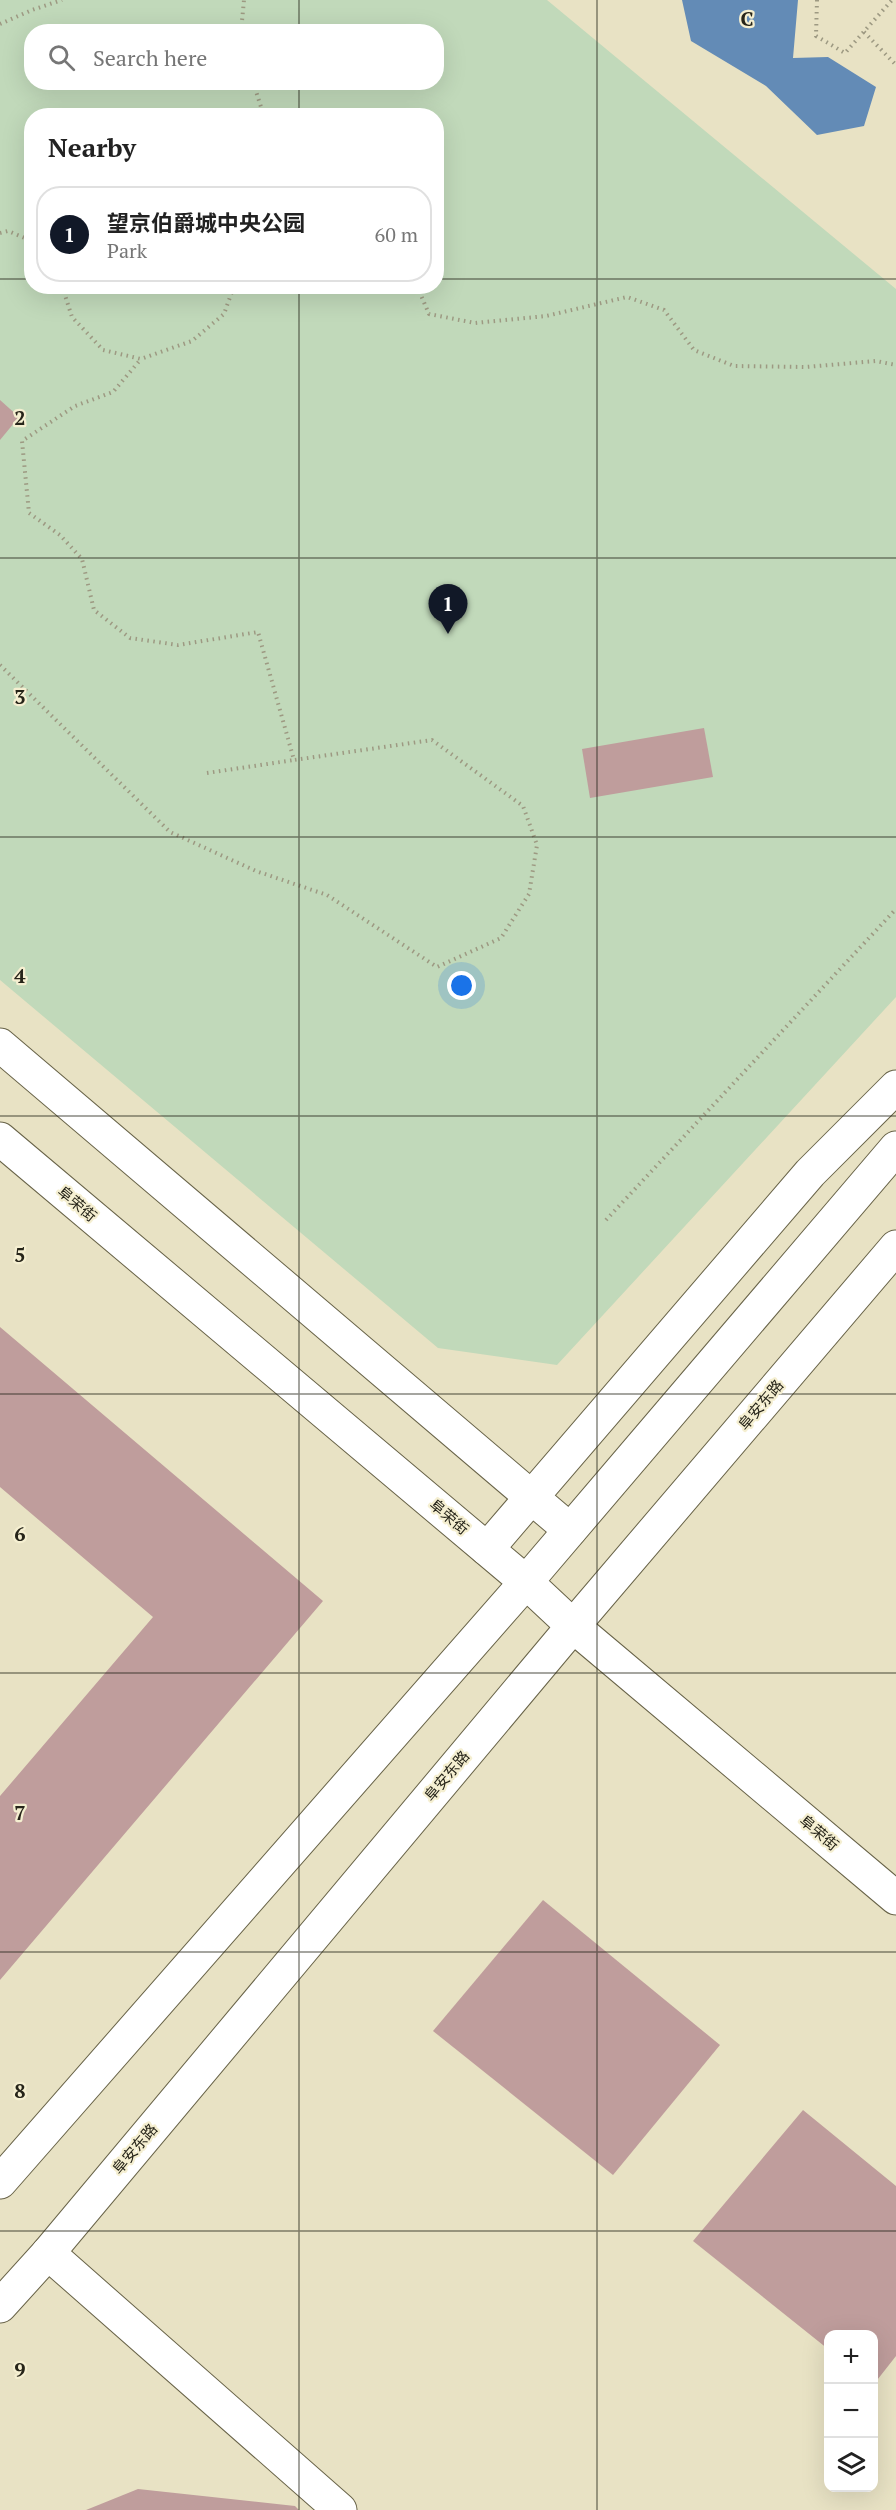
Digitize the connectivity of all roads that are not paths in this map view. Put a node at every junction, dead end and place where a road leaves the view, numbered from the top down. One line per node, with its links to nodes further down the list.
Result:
1 (0, 1045): 6 (street)
2 (896, 1087): 6 (street)
3 (0, 1139): 8 (street, 阜荣街)
4 (896, 1148): 7 (street)
5 (896, 1247): 10 (street, 阜安东路)
6 (532, 1497): 7 (street); 8 (street)
7 (570, 1530): 9 (street)
8 (487, 1549): 9 (street, 阜荣街)
9 (526, 1582): 10 (street, 阜荣街); 12 (street)
10 (573, 1626): 11 (street, 阜荣街); 13 (street, 阜安东路)
11 (896, 1898)
12 (0, 2182)
13 (48, 2253): 14 (street, 阜安东路); 15 (street)
14 (0, 2306)
15 (340, 2510)

